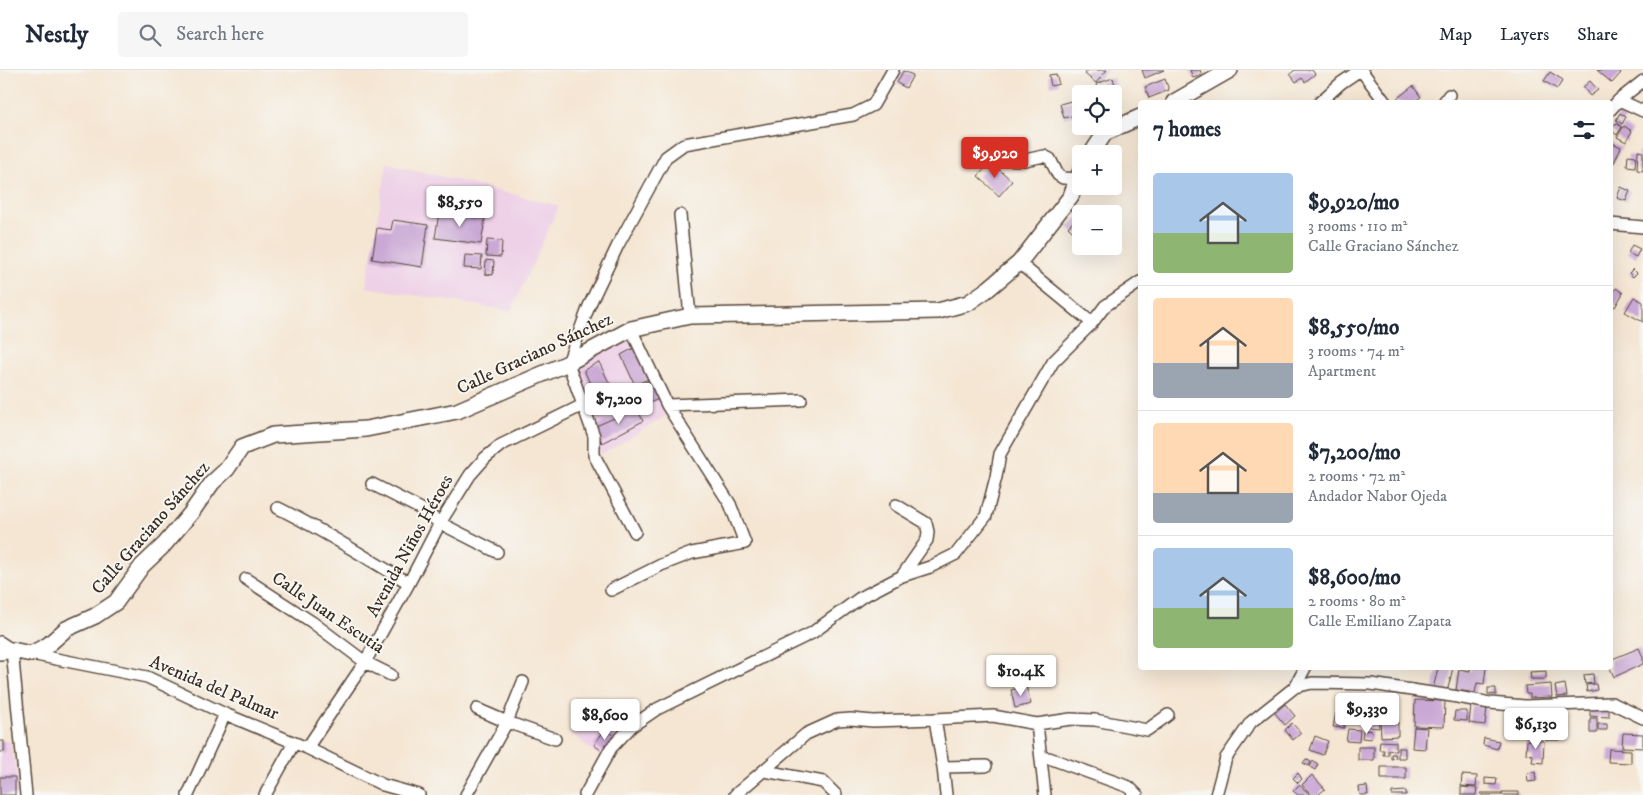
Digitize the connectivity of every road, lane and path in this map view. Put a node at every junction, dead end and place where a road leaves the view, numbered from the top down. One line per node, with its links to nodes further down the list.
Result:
1 (892, 70): 26 (street)
2 (1230, 70): 7 (street)
3 (1360, 70): 8 (street); 9 (street)
4 (1640, 70): 5 (street)
5 (1643, 74)
6 (1643, 81): 10 (street)
7 (1178, 100)
8 (1322, 100)
9 (1383, 100)
10 (1619, 100): 11 (street); 12 (street)
11 (1613, 107)
12 (1643, 111)
13 (1138, 118): 14 (street)
14 (1097, 145)
15 (973, 153): 16 (street)
16 (1072, 176)
17 (1072, 193): 21 (street, Calle Graciano Sánchez)
18 (680, 215): 23 (street)
19 (1613, 224): 20 (street)
20 (1643, 227)
21 (1019, 264): 23 (street, Calle Graciano Sánchez); 24 (street)
22 (1138, 283): 24 (street)
23 (690, 316): 25 (street, Calle Graciano Sánchez)
24 (1092, 323): 36 (street)
25 (631, 329): 26 (street, Calle Graciano Sánchez); 29 (street)
26 (568, 363): 28 (street); 41 (street, Calle Graciano Sánchez)
27 (801, 400): 29 (street)
28 (583, 405): 33 (street, Avenida Niños Héroes); 34 (street)
29 (667, 405): 39 (street)
30 (372, 484): 33 (street)
31 (896, 505): 36 (street)
32 (278, 508): 38 (street)
33 (440, 523): 35 (street); 38 (street, Avenida Niños Héroes)
34 (635, 532)
35 (497, 552)
36 (902, 576): 68 (street)
37 (246, 579): 42 (street, Calle Juan Escutia)
38 (409, 583): 42 (street, Avenida Niños Héroes)
39 (611, 590)
40 (4, 648): 41 (street, Avenida del Palmar); 62 (street)
41 (31, 654): 48 (street, Avenida del Palmar)
42 (365, 662): 44 (street, Calle Juan Escutia); 56 (street, Avenida Niños Héroes)
43 (1304, 670): 46 (street)
44 (391, 675)
45 (523, 682): 52 (street)
46 (1295, 687): 50 (street); 74 (street)
47 (477, 709): 52 (street)
48 (225, 714): 55 (street, Avenida del Palmar); 63 (street)
49 (1168, 715): 53 (street)
50 (1643, 718)
51 (935, 719): 53 (street); 59 (street); 60 (street)
52 (507, 722): 54 (street); 67 (street)
53 (1037, 724): 57 (street)
54 (555, 740)
55 (294, 743): 56 (street, Avenida del Palmar); 64 (street)
56 (307, 748): 61 (street, Avenida del Palmar)
57 (1041, 758): 72 (street); 73 (street)
58 (986, 766): 59 (street)
59 (943, 767): 71 (street)
60 (765, 771): 69 (street); 70 (street)
61 (384, 785): 65 (street); 66 (street, Avenida del Palmar)
62 (26, 795)
63 (188, 795)
64 (265, 795)
65 (376, 795)
66 (419, 795)
67 (466, 795)
68 (585, 795)
69 (736, 795)
70 (836, 795)
71 (946, 795)
72 (1045, 795)
73 (1137, 795)
74 (1216, 795)

